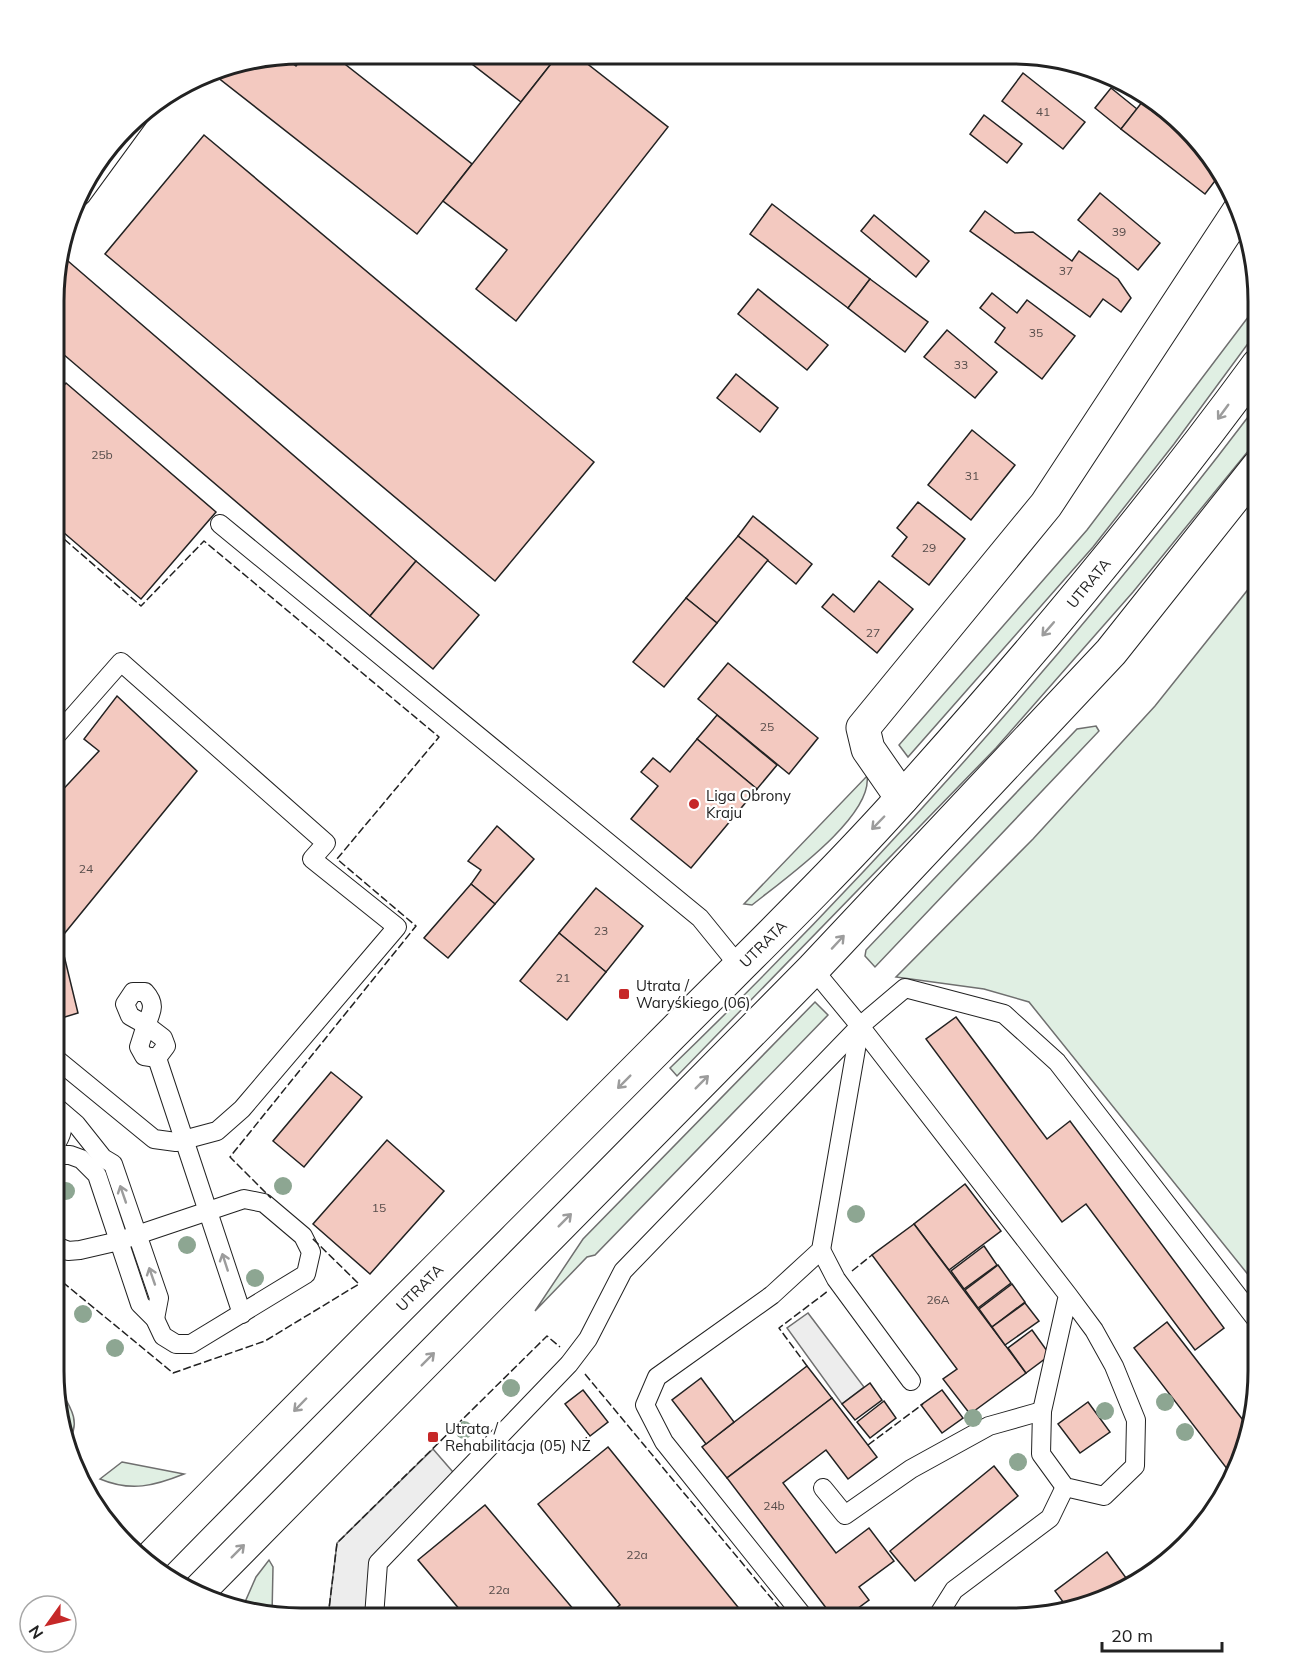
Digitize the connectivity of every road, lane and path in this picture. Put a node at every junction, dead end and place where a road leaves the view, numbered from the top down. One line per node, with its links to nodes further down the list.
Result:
1 (1233, 220): 6 (main road)
2 (1248, 379): 6 (main road, UTRATA, one-way to 6)
3 (1248, 480): 8 (main road, one-way to 3)
4 (220, 524): 7 (lane)
5 (64, 727): 13 (lane)
6 (903, 798): 7 (main road, UTRATA, one-way to 7)
7 (739, 966): 29 (main road, UTRATA, one-way to 29)
8 (813, 969): 10 (lane); 30 (main road, one-way to 8)
9 (146, 1025): 13 (lane)
10 (860, 1026): 20 (lane); 21 (lane); 22 (lane); 31 (lane)
11 (64, 1065): 13 (lane)
12 (64, 1114): 15 (lane)
13 (183, 1140): 16 (lane)
14 (64, 1155): 15 (lane)
15 (100, 1166): 17 (lane, one-way to 15); 18 (lane)
16 (208, 1211): 17 (lane); 23 (lane, one-way to 16); 23 (lane)
17 (137, 1234): 18 (lane); 24 (lane, one-way to 17)
18 (119, 1241): 19 (lane); 24 (lane)
19 (64, 1249)
20 (821, 1250): 25 (lane); 32 (lane)
21 (1068, 1295): 26 (lane); 27 (lane)
22 (1248, 1310)
23 (242, 1314): 24 (lane)
24 (154, 1319)
25 (911, 1381)
26 (1042, 1411): 27 (lane); 28 (lane)
27 (1065, 1487): 33 (lane)
28 (823, 1488)
29 (153, 1556)
30 (204, 1586)
31 (375, 1608)
32 (797, 1608)
33 (943, 1608)

